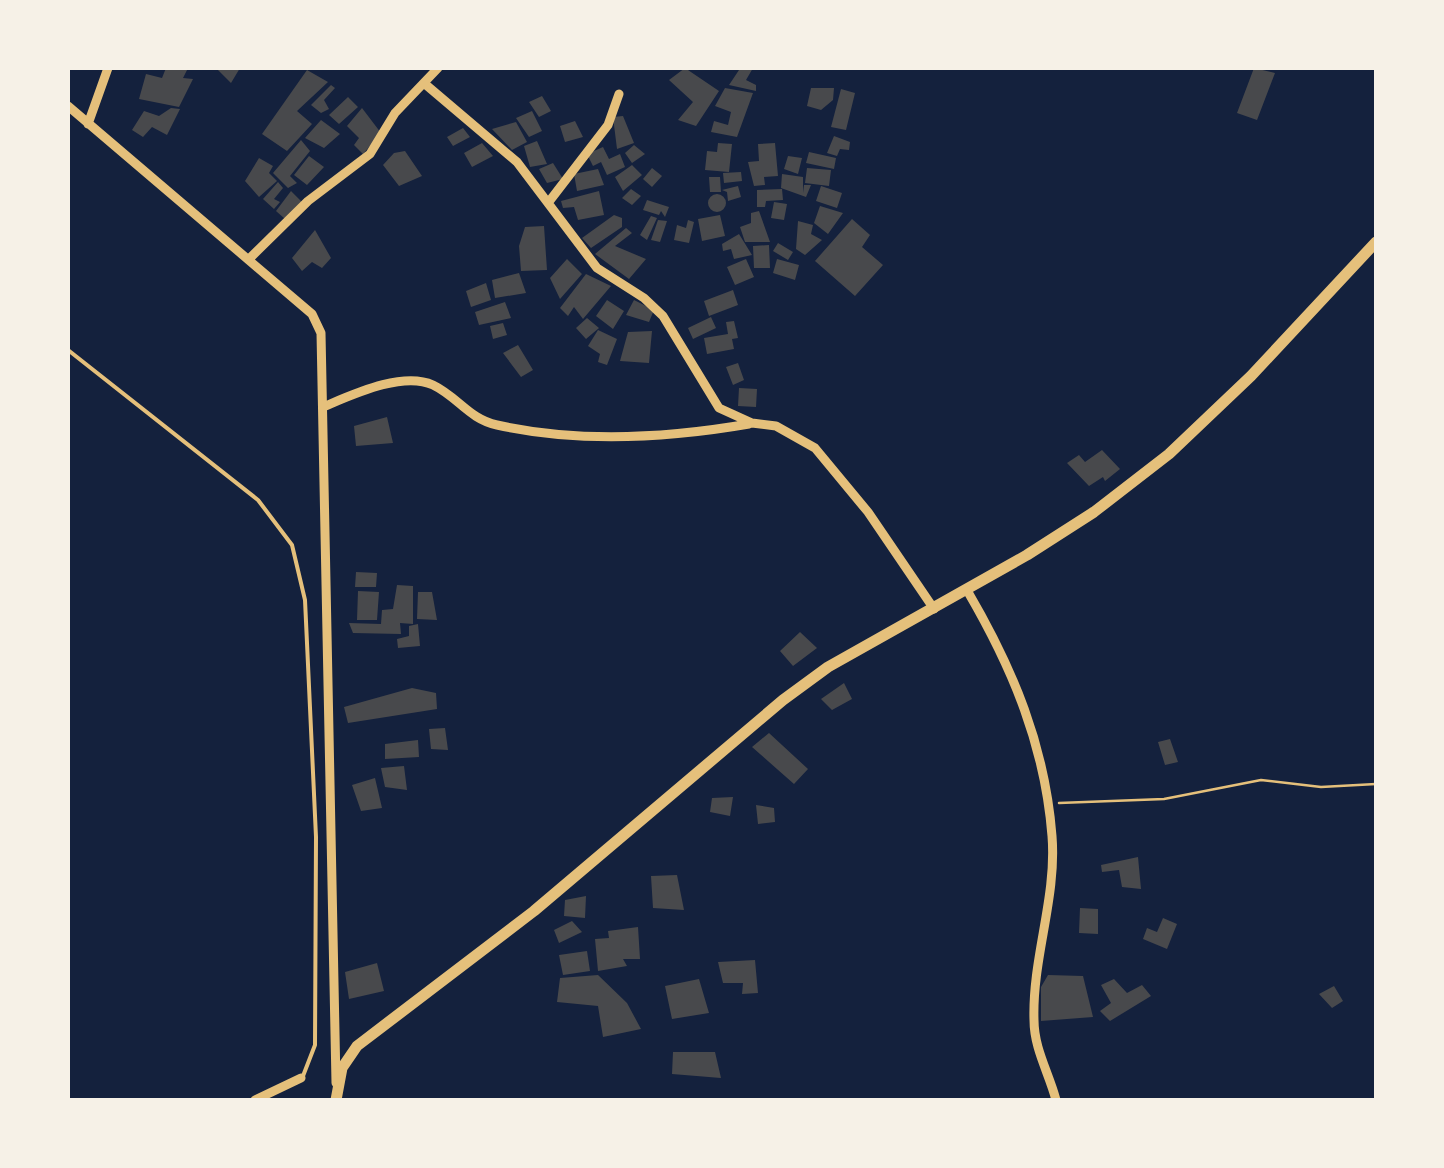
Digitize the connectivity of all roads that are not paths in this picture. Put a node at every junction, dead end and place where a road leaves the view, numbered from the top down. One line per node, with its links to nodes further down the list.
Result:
1 (108, 68): 6 (street)
2 (438, 68): 3 (street)
3 (425, 84): 7 (street); 9 (street)
4 (618, 94): 7 (street)
5 (68, 106): 6 (street)
6 (88, 124): 9 (street)
7 (548, 203): 12 (street)
8 (1376, 242): 13 (street)
9 (249, 260): 11 (street)
10 (68, 350): 15 (lane)
11 (323, 406): 12 (street); 16 (street)
12 (752, 423): 14 (street)
13 (968, 592): 14 (street); 18 (street)
14 (934, 609): 16 (street)
15 (302, 1078): 17 (street)
16 (336, 1096)
17 (255, 1100)
18 (1056, 1100)

